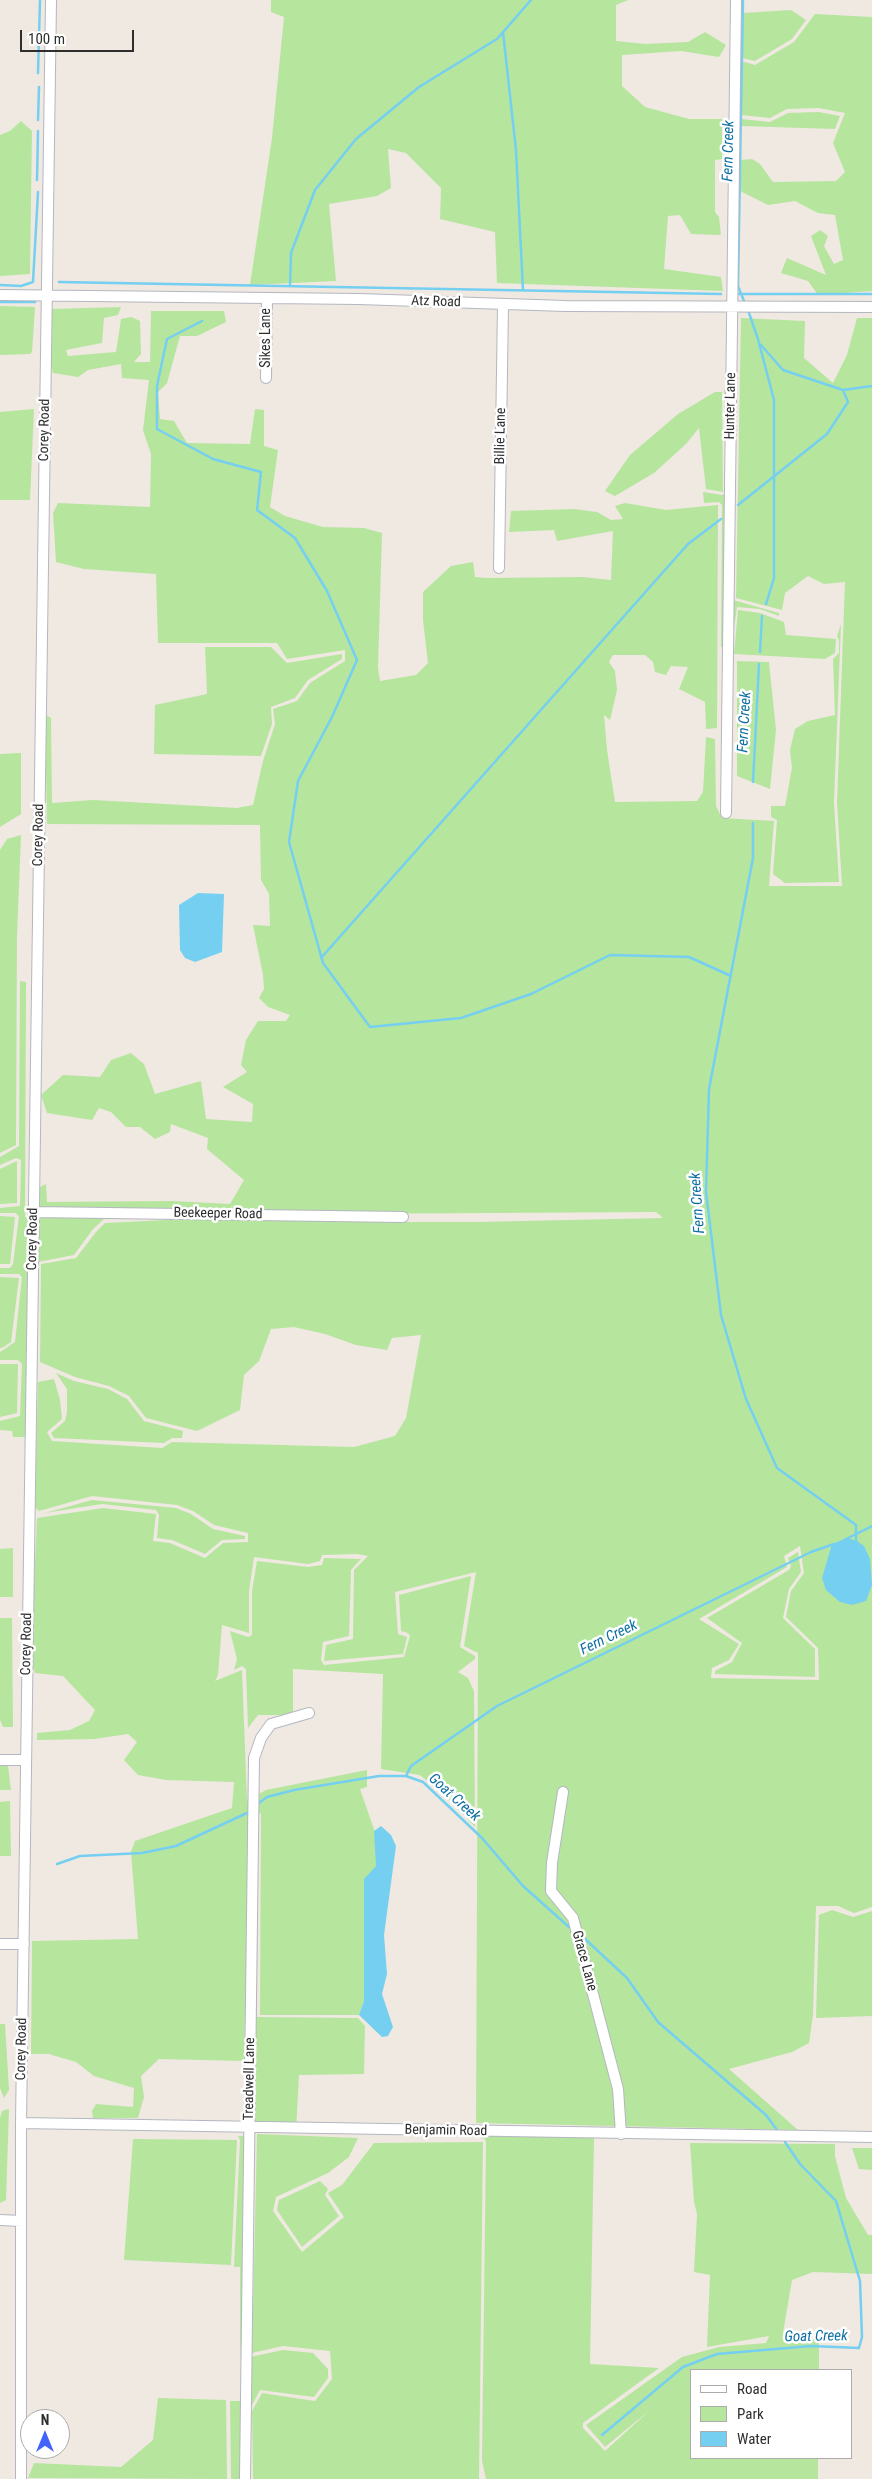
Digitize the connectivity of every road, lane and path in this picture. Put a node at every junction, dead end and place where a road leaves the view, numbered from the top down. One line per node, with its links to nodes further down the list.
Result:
1 (51, 0): 4 (street, Corey Road)
2 (736, 0): 7 (street, Hunter Lane)
3 (0, 295): 4 (street, Atz Road)
4 (47, 296): 5 (street, Atz Road); 12 (street, Corey Road)
5 (267, 299): 6 (street, Atz Road); 9 (street, Sikes Lane)
6 (503, 305): 7 (street, Atz Road); 10 (street, Billie Lane)
7 (732, 307): 8 (street, Atz Road); 11 (street, Hunter Lane)
8 (872, 307)
9 (266, 378)
10 (499, 568)
11 (726, 812)
12 (34, 1212): 13 (street, Beekeeper Road); 16 (street, Corey Road)
13 (403, 1217)
14 (309, 1714): 21 (street, Treadwell Lane)
15 (0, 1760): 16 (street)
16 (26, 1760): 19 (street, Corey Road)
17 (562, 1792): 22 (street, Grace Lane)
18 (0, 1944): 19 (street)
19 (24, 1944): 20 (street, Corey Road)
20 (21, 2123): 21 (street, Benjamin Road); 25 (street, Corey Road)
21 (249, 2128): 22 (street, Benjamin Road); 27 (street, Treadwell Lane)
22 (621, 2134): 23 (street, Benjamin Road)
23 (872, 2137)
24 (0, 2220): 25 (street)
25 (21, 2221): 26 (street, Corey Road)
26 (21, 2479)
27 (245, 2479)

